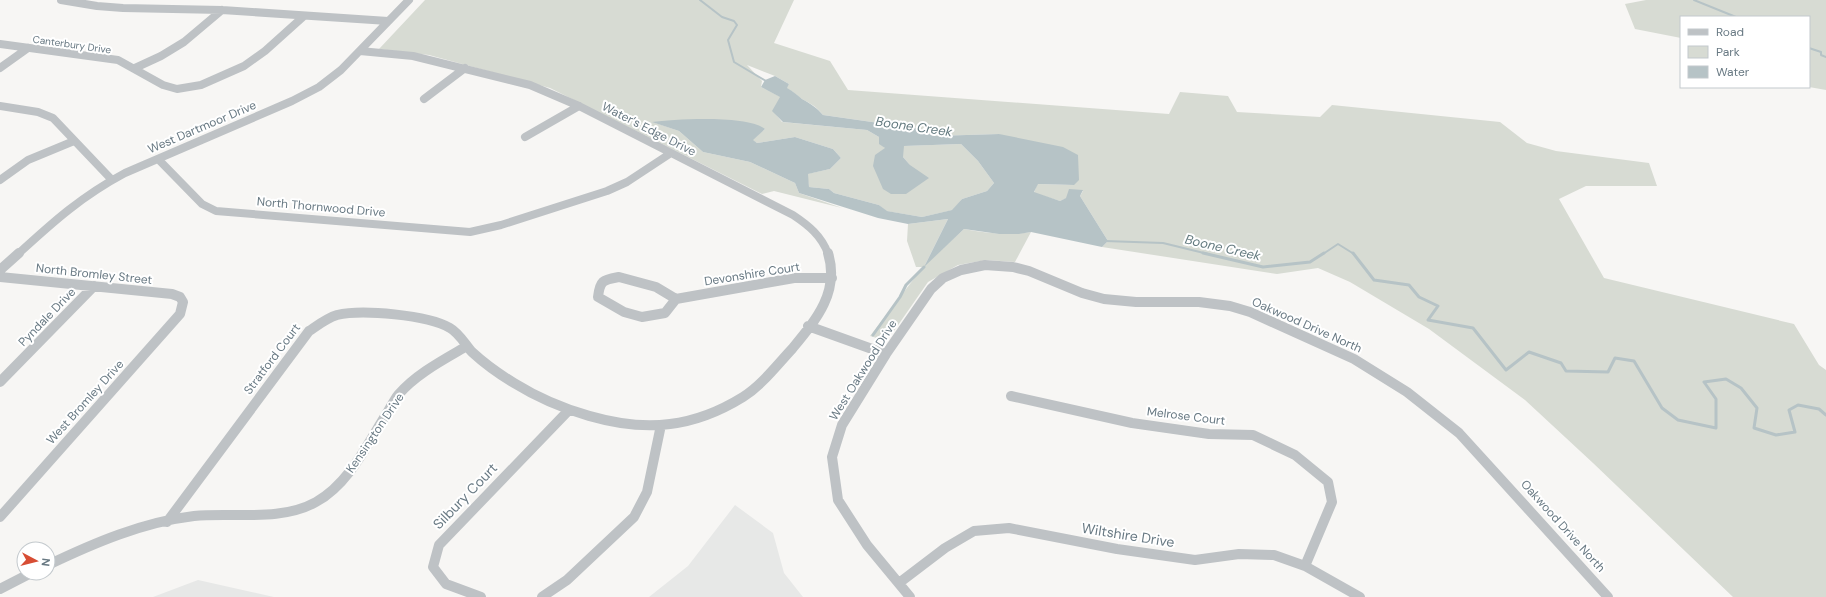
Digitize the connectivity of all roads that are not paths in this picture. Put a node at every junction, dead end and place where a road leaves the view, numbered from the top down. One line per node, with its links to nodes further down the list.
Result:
1 (60, 0): 4 (street)
2 (133, 0): 4 (street)
3 (409, 0): 7 (street, West Dartmoor Drive)
4 (123, 8): 5 (street)
5 (222, 10): 6 (street); 12 (street)
6 (304, 16): 7 (street); 12 (street, Canterbury Drive)
7 (388, 21): 10 (street, West Dartmoor Drive)
8 (0, 44): 9 (street, Canterbury Drive)
9 (28, 48): 11 (street); 12 (street, Canterbury Drive)
10 (360, 51): 13 (street, Water’s Edge Drive); 20 (street, West Dartmoor Drive)
11 (0, 68)
12 (135, 68)
13 (465, 68): 14 (street); 16 (street, Water’s Edge Drive)
14 (424, 100)
15 (0, 106): 18 (street)
16 (579, 106): 17 (street); 19 (street, Water’s Edge Drive)
17 (525, 137)
18 (74, 141): 21 (street); 22 (street)
19 (671, 153): 20 (street, North Thornwood Drive); 25 (street, Water’s Edge Drive)
20 (158, 159): 22 (street, West Dartmoor Drive)
21 (0, 180)
22 (112, 180): 23 (street, West Dartmoor Drive)
23 (0, 270)
24 (0, 277): 27 (street, North Bromley Street)
25 (832, 278): 28 (street, Devonshire Court); 30 (street, Water’s Edge Drive)
26 (936, 284): 32 (street, West Oakwood Drive); 48 (street, Oakwood Drive North)
27 (94, 286): 29 (street, North Bromley Street); 33 (street, Pyndale Drive)
28 (676, 299): 28 (street)
29 (183, 302): 37 (street, West Bromley Drive)
30 (808, 326): 32 (street); 36 (street)
31 (467, 346): 35 (street); 38 (street, Kensington Drive); 38 (street, Stratford Court)
32 (886, 354): 42 (street, West Oakwood Drive)
33 (0, 382)
34 (1011, 396): 40 (street, Melrose Court)
35 (569, 410): 36 (street); 44 (street, Silbury Court)
36 (661, 425): 45 (street)
37 (0, 517)
38 (167, 522): 39 (street, Kensington Drive)
39 (56, 561)
40 (1306, 566): 42 (street, Wiltshire Drive); 47 (street, Wiltshire Drive)
41 (16, 581): 43 (street)
42 (898, 583): 46 (street, West Oakwood Drive)
43 (0, 589)
44 (481, 597)
45 (542, 597)
46 (910, 597)
47 (1360, 597)
48 (1608, 597)

